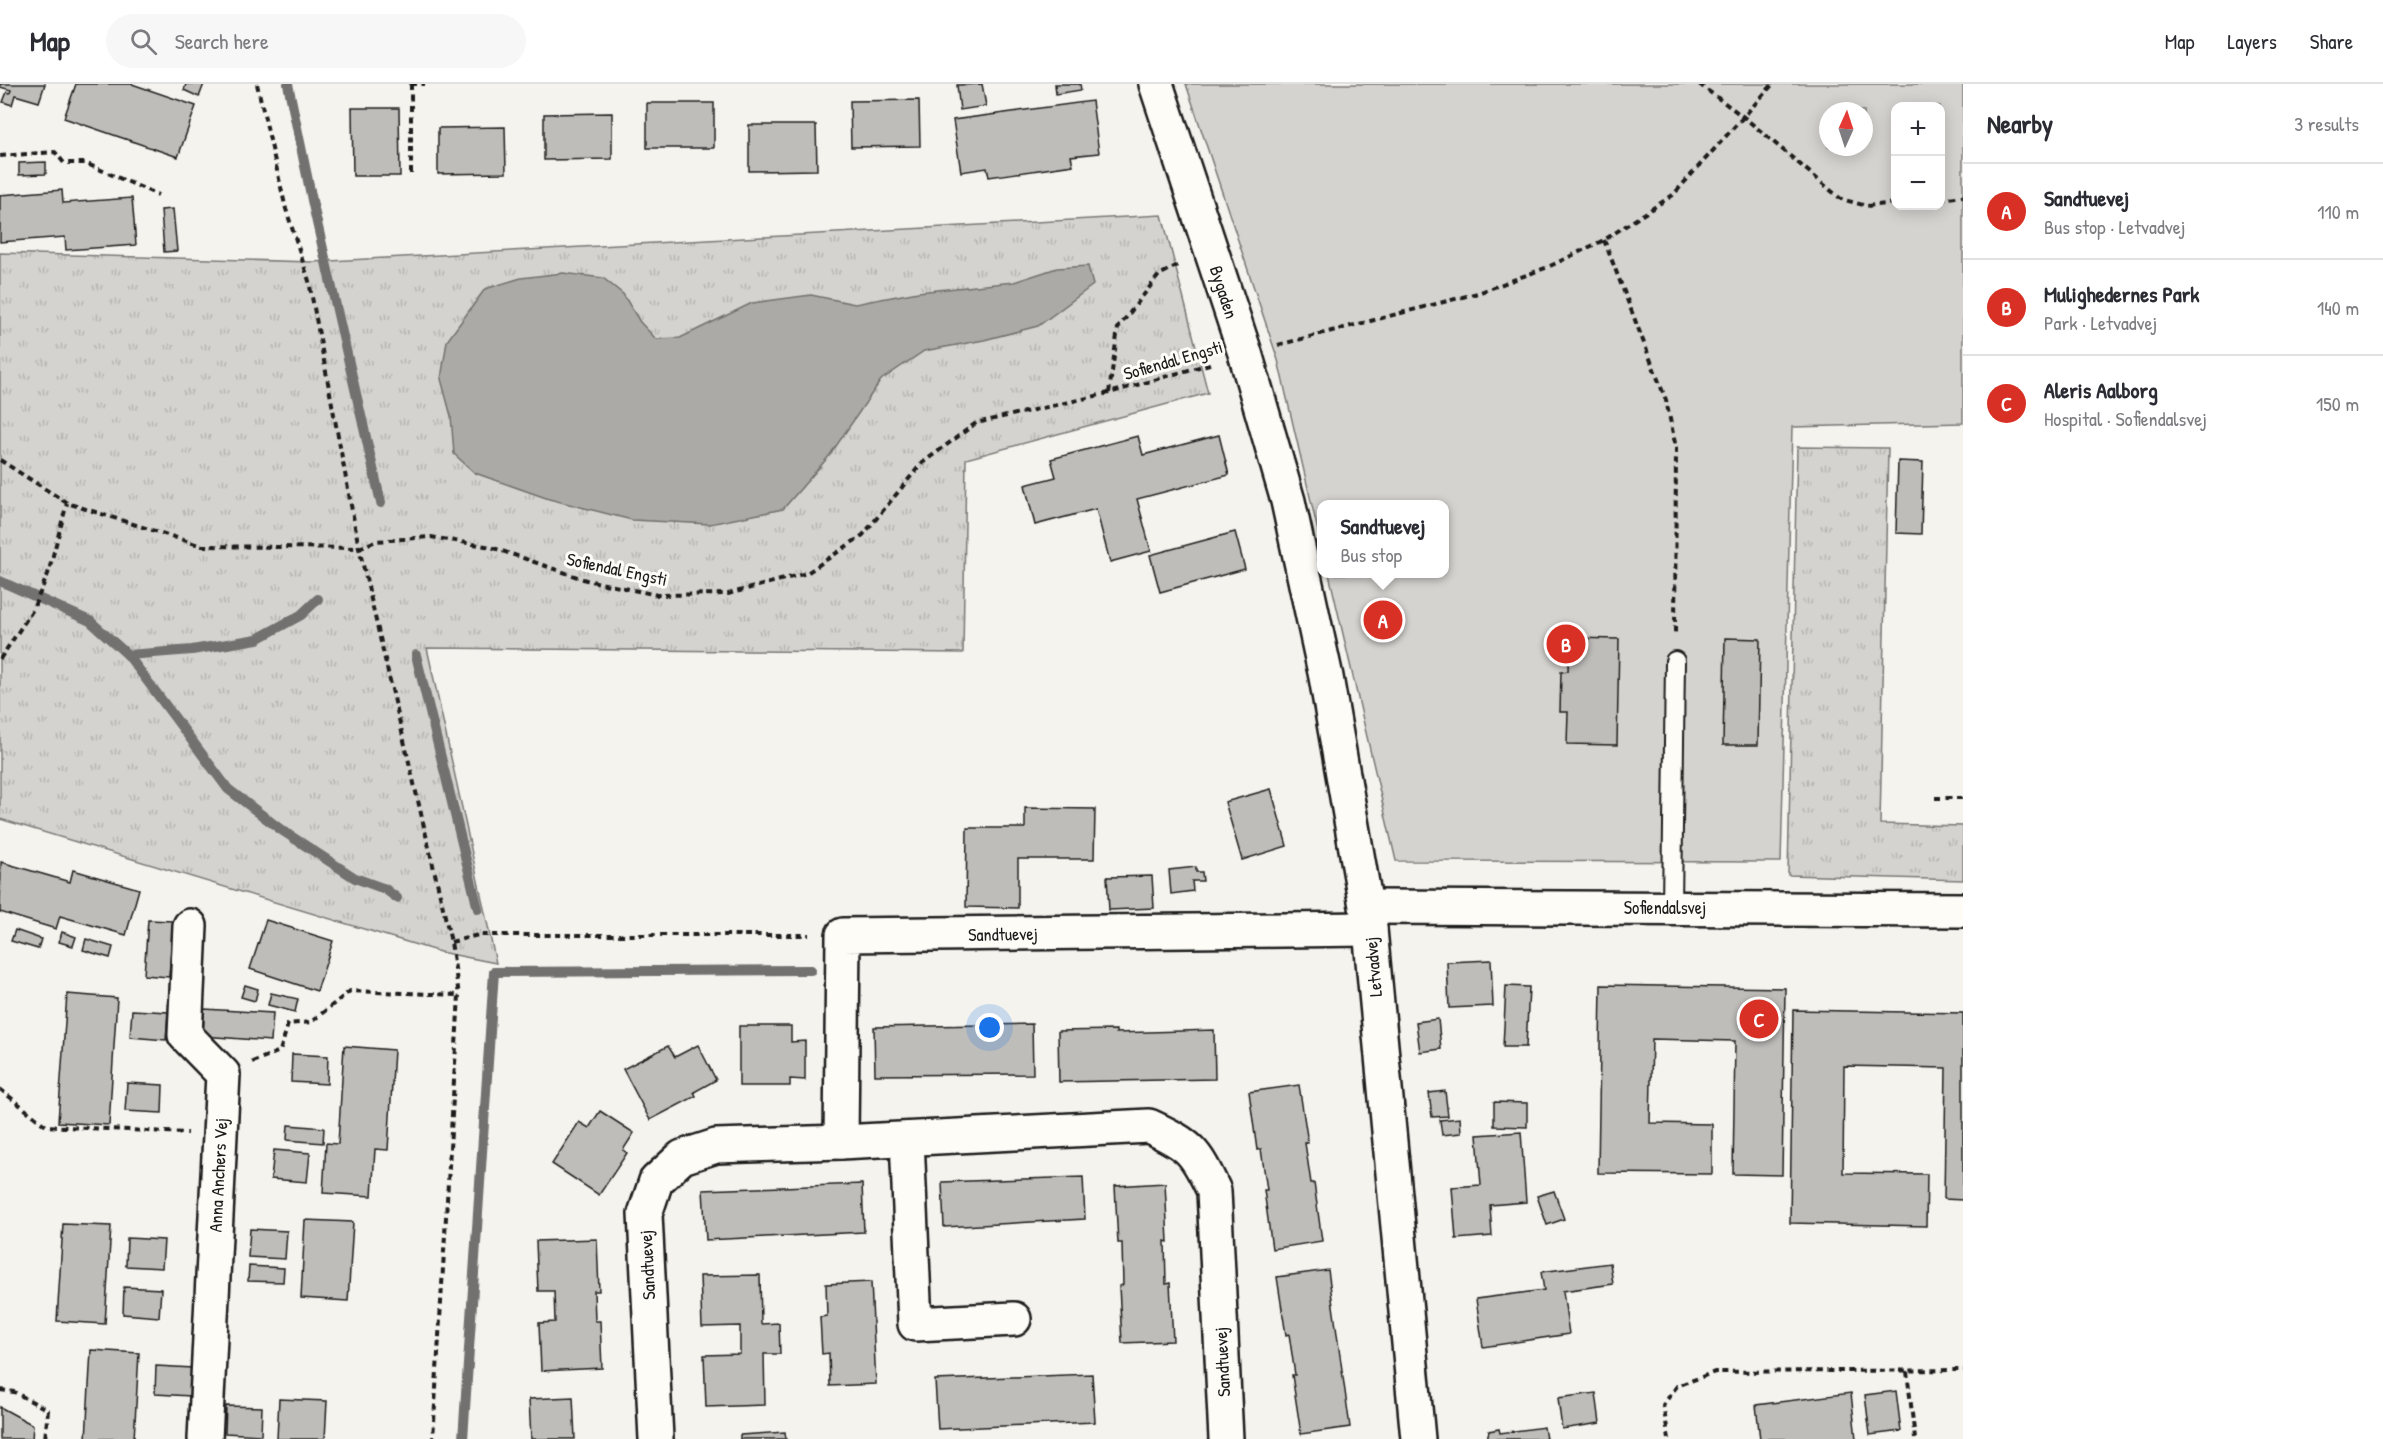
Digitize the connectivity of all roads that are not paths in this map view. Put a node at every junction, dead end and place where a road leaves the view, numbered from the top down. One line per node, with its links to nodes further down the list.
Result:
1 (1156, 84): 2 (street, Bygaden)
2 (1288, 501): 6 (street, Letvadvej)
3 (1675, 661): 4 (lane)
4 (1672, 907): 5 (street, Sofiendalsvej); 6 (street, Sofiendalsvej)
5 (1963, 910)
6 (1368, 918): 9 (street, Sandtuevej); 14 (street, Letvadvej)
7 (190, 926): 11 (street, Anna Anchers Vej)
8 (907, 1139): 9 (street, Sandtuevej); 10 (street); 13 (street, Sandtuevej)
9 (842, 1142): 12 (street, Sandtuevej)
10 (1014, 1319)
11 (205, 1439)
12 (656, 1439)
13 (1226, 1439)
14 (1418, 1439)

